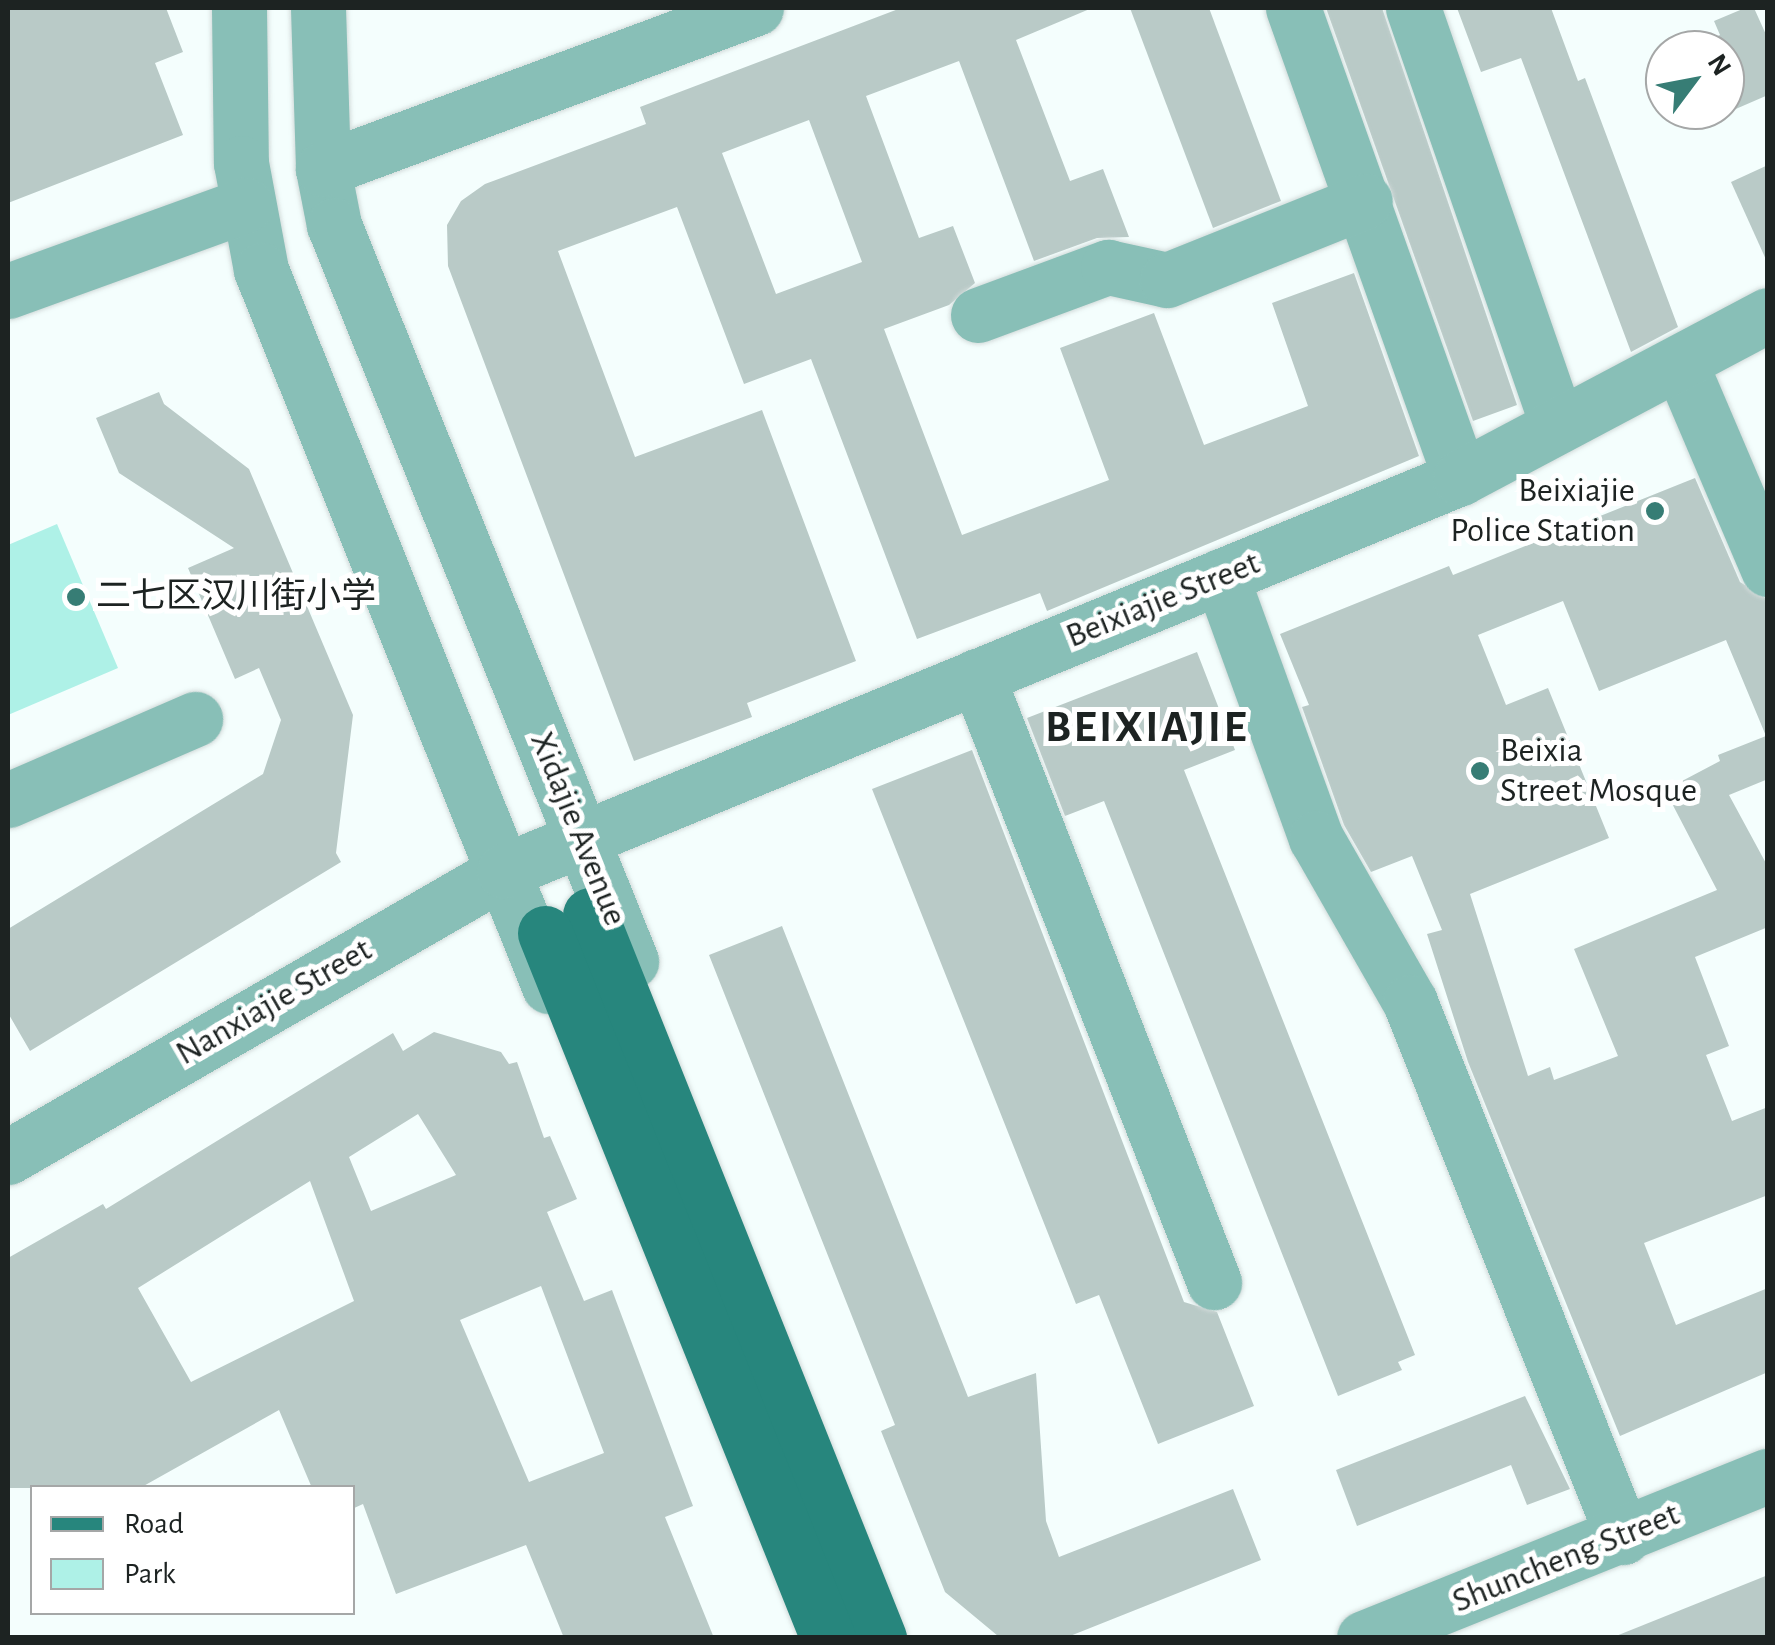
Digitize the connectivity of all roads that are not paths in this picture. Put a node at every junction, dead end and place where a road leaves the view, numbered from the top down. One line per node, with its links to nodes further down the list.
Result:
1 (239, 8): 8 (street, Xidajie Avenue)
2 (318, 8): 6 (street, Xidajie Avenue)
3 (756, 8): 6 (street)
4 (1292, 8): 7 (street)
5 (1412, 8): 13 (street)
6 (322, 169): 20 (street, Xidajie Avenue)
7 (1365, 201): 10 (street); 14 (street)
8 (246, 205): 9 (street); 20 (street, Xidajie Avenue)
9 (8, 291)
10 (978, 315)
11 (1768, 315): 12 (street, Beixiajie Street)
12 (1680, 365): 13 (street, Beixiajie Street); 15 (street)
13 (1557, 424): 14 (street, Beixiajie Street)
14 (1460, 478): 16 (street, Beixiajie Street)
15 (1768, 569)
16 (1221, 576): 17 (street, Beixiajie Street); 24 (street)
17 (977, 676): 20 (street, Beixiajie Street); 22 (street)
18 (196, 718): 19 (street)
19 (8, 800)
20 (544, 855): 21 (street, Nanxiajie Street); 25 (street, Xidajie Avenue); 28 (street, Xidajie Avenue)
21 (8, 1156)
22 (1214, 1282)
23 (1768, 1476): 24 (street, Shuncheng Street)
24 (1623, 1537): 29 (street, Shuncheng Street)
25 (804, 1638)
26 (828, 1638): 27 (main road, Xidajie Avenue)
27 (879, 1638)
28 (901, 1638)
29 (1364, 1638)

